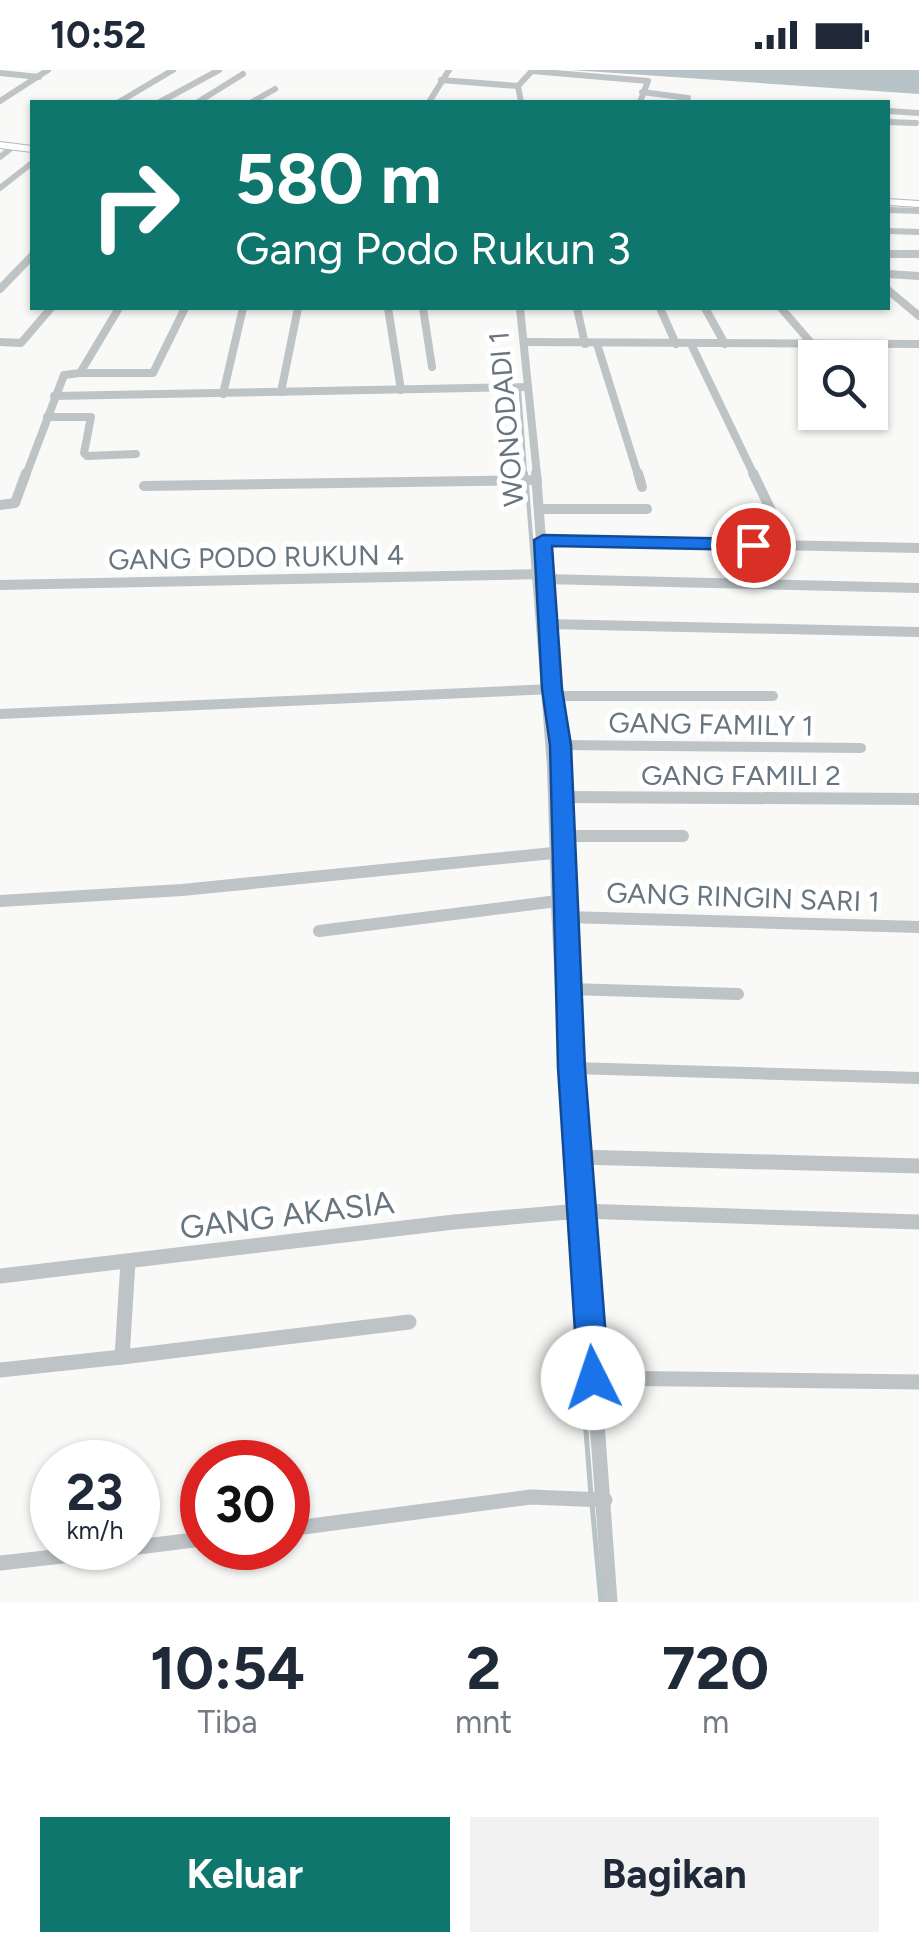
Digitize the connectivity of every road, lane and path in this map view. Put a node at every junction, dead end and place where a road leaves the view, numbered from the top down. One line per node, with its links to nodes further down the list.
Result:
1 (48, 70): 8 (street)
2 (173, 70): 15 (street)
3 (219, 70): 16 (street)
4 (449, 70): 9 (street)
5 (534, 71): 10 (street); 12 (street)
6 (0, 73): 8 (street)
7 (243, 74): 17 (street)
8 (39, 77): 14 (street)
9 (441, 80): 10 (street); 19 (street)
10 (518, 86): 20 (street)
11 (275, 89): 18 (street)
12 (642, 92): 13 (street); 21 (street)
13 (688, 98)
14 (0, 100)
15 (121, 100)
16 (164, 100)
17 (201, 100)
18 (256, 100)
19 (429, 100)
20 (522, 100)
21 (640, 100)
22 (890, 111): 23 (street)
23 (915, 113): 25 (street)
24 (890, 122): 25 (street)
25 (916, 123): 26 (street)
26 (918, 133)
27 (0, 144): 28 (main road)
28 (14, 146): 29 (main road); 30 (street)
29 (30, 149)
30 (0, 157)
31 (30, 164): 32 (street)
32 (0, 188)
33 (890, 202): 34 (main road)
34 (919, 208): 35 (street)
35 (890, 210)
36 (890, 231): 37 (street)
37 (919, 232)
38 (890, 254): 39 (street)
39 (919, 254)
40 (30, 258): 43 (street)
41 (890, 274): 42 (street)
42 (919, 276)
43 (0, 289)
44 (890, 292): 57 (street)
45 (50, 310): 59 (street)
46 (118, 310): 70 (street)
47 (183, 310): 70 (street)
48 (243, 310): 74 (street)
49 (298, 310): 73 (street)
50 (388, 310): 72 (street)
51 (423, 310): 69 (street)
52 (520, 310): 60 (street, WONODADI 1)
53 (577, 310): 61 (street)
54 (661, 310): 63 (street)
55 (706, 310): 65 (street)
56 (783, 310): 58 (street)
57 (919, 316)
58 (809, 340)
59 (0, 342)
60 (524, 342): 61 (street); 71 (street, WONODADI 1)
61 (585, 344): 62 (street)
62 (597, 344): 63 (street); 80 (street)
63 (676, 344): 64 (street)
64 (690, 344): 65 (street); 85 (street)
65 (725, 344): 68 (street)
66 (888, 344): 67 (street)
67 (919, 344)
68 (798, 345)
69 (432, 367)
70 (80, 373): 75 (street)
71 (528, 386): 72 (street); 78 (street, WONODADI 1)
72 (401, 390): 73 (street)
73 (281, 392): 74 (street)
74 (223, 394): 75 (street)
75 (54, 396): 76 (street)
76 (47, 417): 77 (street); 81 (street)
77 (136, 454)
78 (537, 480): 79 (street); 82 (street, WONODADI 1)
79 (144, 486)
80 (642, 486)
81 (0, 505)
82 (539, 509): 83 (street); 84 (street, WONODADI 1)
83 (647, 509)
84 (543, 540): 85 (street); 87 (street, WONODADI 1)
85 (788, 546): 86 (street)
86 (919, 548)
87 (544, 576): 88 (street, GANG PODO RUKUN 4); 89 (street, GANG PODO RUKUN 4); 90 (street, WONODADI 1)
88 (0, 585)
89 (919, 588)
90 (547, 624): 91 (street); 92 (street, WONODADI 1)
91 (919, 632)
92 (552, 691): 93 (street); 94 (street); 95 (street, WONODADI 1)
93 (773, 696)
94 (0, 714)
95 (561, 745): 96 (street, GANG FAMILY 1); 97 (street, WONODADI 1)
96 (860, 748)
97 (564, 796): 98 (street, GANG FAMILI 2); 99 (street, WONODADI 1)
98 (919, 798)
99 (564, 836): 100 (street); 101 (street, WONODADI 1)
100 (683, 836)
101 (562, 852): 102 (street); 103 (street, WONODADI 1)
102 (0, 901)
103 (558, 901): 104 (street, WONODADI 1); 106 (street)
104 (566, 916): 105 (street, GANG RINGIN SARI 1); 107 (street, WONODADI 1)
105 (919, 926)
106 (319, 931)
107 (568, 989): 108 (street); 109 (street, WONODADI 1)
108 (738, 994)
109 (572, 1068): 110 (street); 111 (street, WONODADI 1)
110 (919, 1078)
111 (578, 1157): 112 (street); 113 (street, WONODADI 1)
112 (919, 1166)
113 (580, 1211): 114 (street, GANG AKASIA); 115 (street, GANG AKASIA); 120 (street, WONODADI 1)
114 (919, 1222)
115 (128, 1262): 116 (street, GANG AKASIA); 118 (street)
116 (0, 1276)
117 (410, 1322): 118 (street)
118 (122, 1356): 119 (street)
119 (0, 1370)
120 (593, 1378): 121 (street); 122 (street, WONODADI 1)
121 (919, 1382)
122 (595, 1499): 123 (street); 126 (street, WONODADI 1)
123 (310, 1527)
124 (30, 1559): 125 (street)
125 (0, 1563)
126 (610, 1602)

